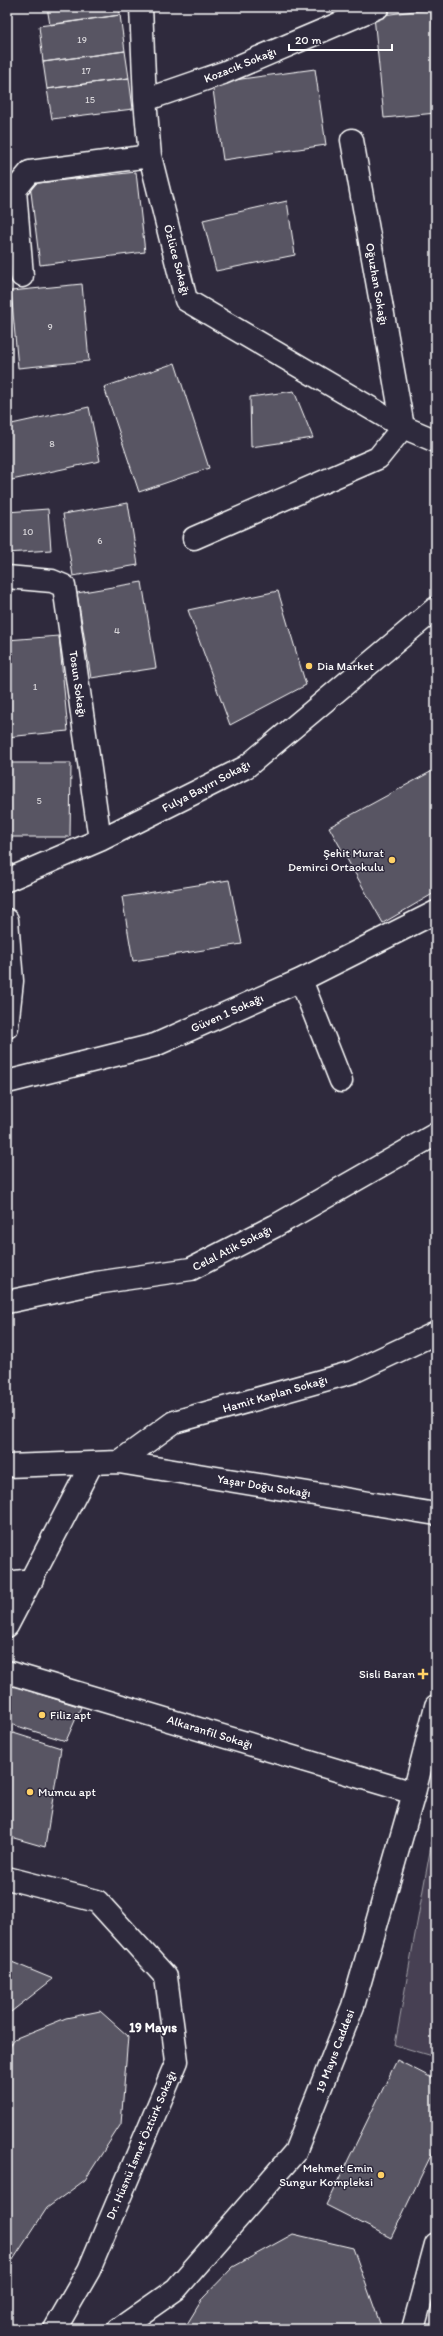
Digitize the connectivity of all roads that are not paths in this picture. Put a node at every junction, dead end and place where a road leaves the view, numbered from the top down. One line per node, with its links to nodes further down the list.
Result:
1 (141, 7): 3 (street, Özlüce Sokağı)
2 (378, 7): 3 (street, Kozacık Sokağı)
3 (145, 100): 5 (street, Özlüce Sokağı)
4 (352, 140): 7 (street, Oğuzhan Sokağı)
5 (150, 156): 6 (street); 7 (street, Özlüce Sokağı)
6 (22, 276)
7 (403, 427): 8 (street, Özlüce Sokağı); 9 (street)
8 (436, 441)
9 (194, 538)
10 (7, 578): 12 (street, Tosun Sokağı)
11 (436, 608): 12 (street, Fulya Bayırı Sokağı)
12 (100, 840): 13 (street, Fulya Bayırı Sokağı)
13 (7, 880)
14 (436, 912): 16 (street, Güven 1 Sokağı)
15 (7, 920): 17 (street)
16 (301, 980): 18 (street); 19 (street, Güven 1 Sokağı)
17 (7, 1027)
18 (341, 1081)
19 (7, 1082)
20 (436, 1134): 21 (street, Celal Atik Sokağı)
21 (7, 1302)
22 (436, 1333): 23 (street, Hamit Kaplan Sokağı)
23 (119, 1462): 24 (street, Yaşar Doğu Sokağı); 26 (street, Yaşar Doğu Sokağı)
24 (92, 1463): 25 (street, Yaşar Doğu Sokağı); 27 (street)
25 (7, 1466)
26 (436, 1514)
27 (32, 1580): 28 (street); 29 (street)
28 (7, 1583)
29 (7, 1626)
30 (7, 1672): 32 (street, Alkaranfil Sokağı)
31 (436, 1706): 32 (street, 19 Mayıs Caddesi)
32 (414, 1793): 36 (street, 19 Mayıs Caddesi)
33 (7, 1878): 35 (street, Dr. Hüsnü İsmet Öztürk Sokağı)
34 (436, 2244): 37 (street)
35 (55, 2329)
36 (119, 2329)
37 (413, 2329)

